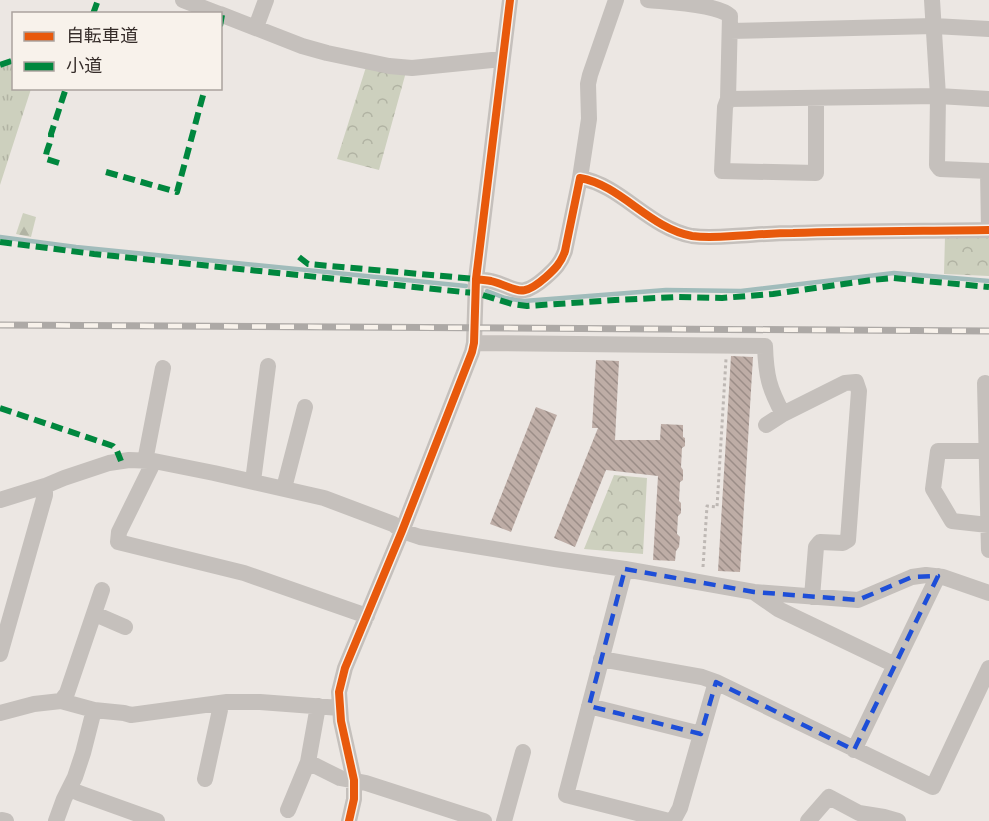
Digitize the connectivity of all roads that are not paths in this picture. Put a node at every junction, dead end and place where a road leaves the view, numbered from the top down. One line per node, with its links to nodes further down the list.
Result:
1 (183, 0): 8 (street)
2 (266, 0): 11 (street)
3 (510, 0): 14 (street)
4 (616, 0): 20 (street)
5 (648, 0): 7 (street)
6 (932, 0): 10 (street)
7 (715, 4): 13 (street)
8 (215, 12)
9 (222, 15): 11 (street)
10 (934, 26): 12 (street); 13 (street); 15 (street)
11 (256, 27): 14 (street)
12 (989, 29)
13 (730, 31): 17 (street)
14 (502, 59): 22 (street)
15 (938, 96): 16 (street); 18 (street); 19 (street)
16 (816, 98): 17 (street); 17 (street)
17 (728, 99)
18 (989, 99)
19 (988, 171): 21 (street)
20 (580, 178): 21 (street); 22 (street)
21 (989, 230)
22 (476, 279): 23 (street)
23 (474, 343): 28 (street); 38 (street)
24 (268, 366): 33 (street)
25 (163, 368): 32 (street)
26 (985, 383): 30 (street)
27 (305, 407): 35 (street)
28 (783, 414): 29 (street); 45 (street)
29 (766, 425)
30 (987, 433): 31 (street)
31 (986, 451): 37 (street); 37 (street)
32 (149, 461): 33 (street); 34 (street); 47 (street)
33 (253, 481): 35 (street)
34 (45, 486): 36 (street); 49 (street)
35 (284, 488): 38 (street)
36 (0, 500)
37 (988, 525): 39 (street)
38 (402, 531): 40 (street); 47 (street)
39 (989, 550)
40 (626, 569): 43 (street); 50 (street)
41 (938, 576): 44 (street); 45 (street); 51 (street)
42 (102, 590): 46 (street)
43 (754, 592): 45 (street); 51 (street)
44 (989, 593)
45 (812, 597)
46 (95, 614): 48 (street); 54 (street)
47 (367, 615): 58 (street)
48 (125, 627)
49 (0, 654)
50 (601, 659): 53 (street); 57 (street)
51 (895, 665): 62 (street)
52 (989, 668): 62 (street)
53 (716, 682): 61 (street); 62 (street)
54 (61, 701): 59 (street); 60 (street)
55 (219, 704): 56 (street); 59 (street); 65 (street)
56 (318, 706): 58 (street); 64 (street)
57 (589, 706): 61 (street); 74 (street)
58 (339, 708): 66 (street)
59 (94, 710): 67 (street)
60 (0, 713)
61 (701, 735): 74 (street)
62 (854, 750)
63 (523, 752): 73 (street)
64 (308, 762): 66 (street); 68 (street)
65 (205, 779)
66 (354, 780): 71 (street); 72 (street)
67 (70, 789): 69 (street); 70 (street)
68 (288, 810)
69 (56, 821)
70 (157, 821)
71 (349, 821)
72 (484, 821)
73 (504, 821)
74 (671, 821)
75 (808, 821): 76 (street)
76 (898, 821)

